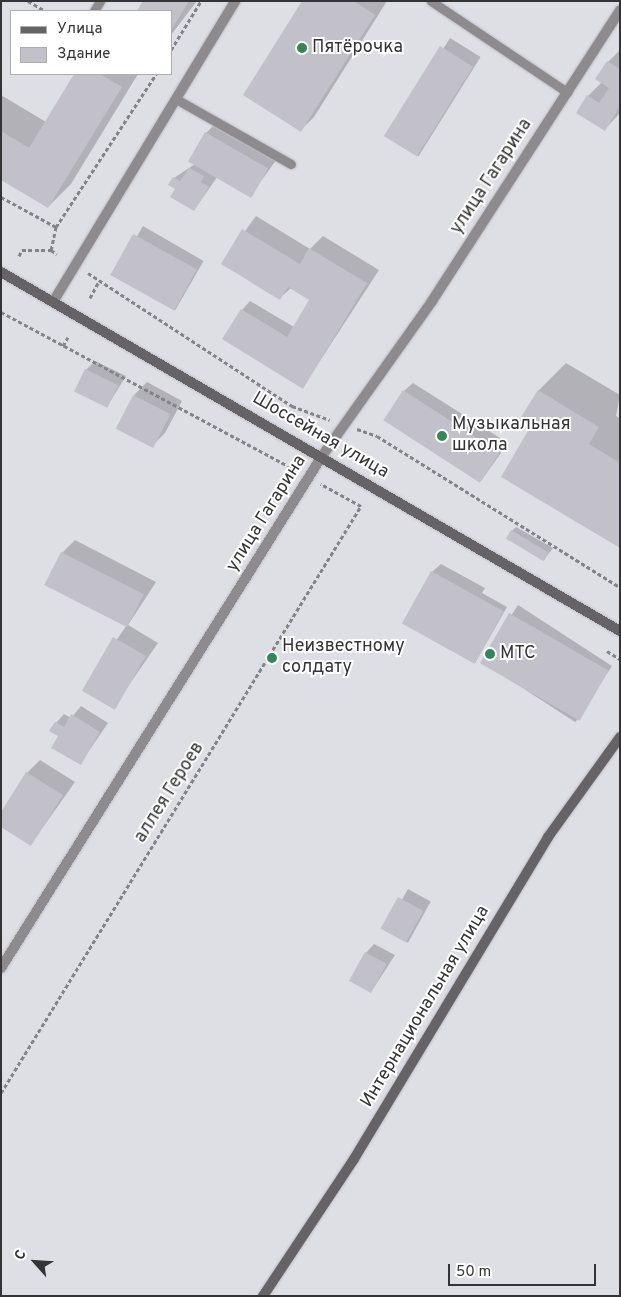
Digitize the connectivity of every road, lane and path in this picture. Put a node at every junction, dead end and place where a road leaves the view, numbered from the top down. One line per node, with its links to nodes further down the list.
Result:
1 (28, 1): 5 (path)
2 (201, 1): 7 (path)
3 (234, 1): 10 (street)
4 (431, 1): 9 (lane)
5 (42, 10)
6 (620, 10): 9 (street, улица Гагарина)
7 (172, 48)
8 (155, 75): 13 (path)
9 (567, 92): 24 (street, улица Гагарина)
10 (176, 99): 11 (lane); 20 (street)
11 (291, 164)
12 (1, 197): 13 (path)
13 (56, 227): 14 (path)
14 (51, 250): 15 (path); 16 (path)
15 (57, 254)
16 (19, 256)
17 (1, 272): 20 (main road, Шоссейная улица)
18 (99, 281): 19 (path)
19 (90, 298)
20 (53, 302): 24 (main road, Шоссейная улица)
21 (1, 312): 23 (path)
22 (68, 337): 23 (path)
23 (63, 346): 25 (path)
24 (322, 456): 25 (street, улица Гагарина); 26 (main road, Шоссейная улица)
25 (309, 477): 30 (street, улица Гагарина); 31 (path, аллея Героев)
26 (620, 632)
27 (607, 651): 28 (path)
28 (620, 659)
29 (620, 737): 32 (main road, Интернациональная улица)
30 (1, 968)
31 (1, 1093)
32 (263, 1296)

